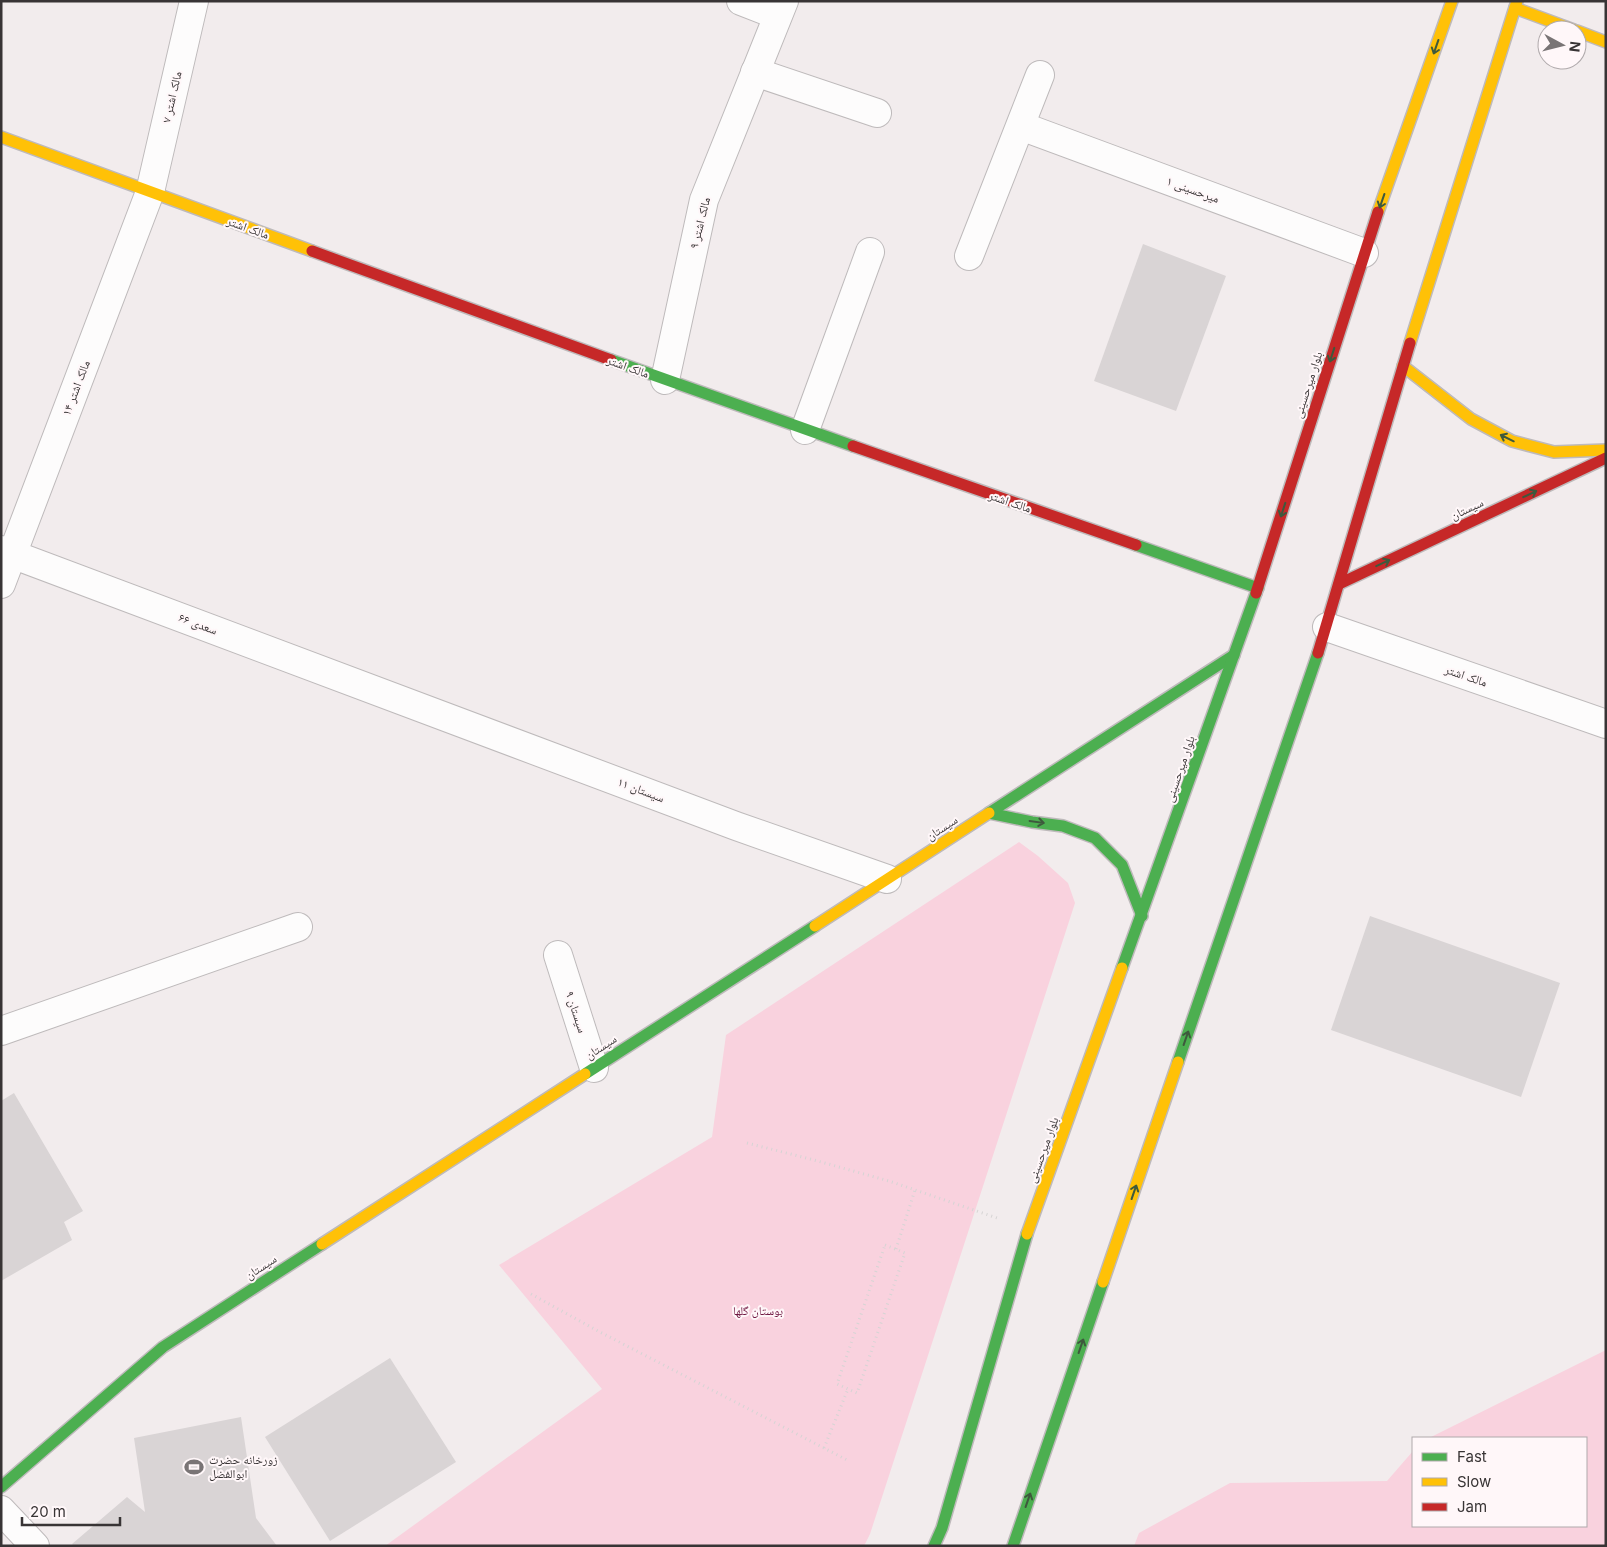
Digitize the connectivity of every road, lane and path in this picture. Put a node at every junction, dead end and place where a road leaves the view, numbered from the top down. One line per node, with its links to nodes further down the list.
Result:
1 (194, 1): 14 (street, مالک اشتر ۷)
2 (740, 1): 5 (street)
3 (1452, 1): 16 (street, بلوار میرحسینی, one-way to 16)
4 (1516, 4): 6 (street); 18 (street)
5 (781, 8): 9 (street, مالک اشتر ۹)
6 (1552, 20)
7 (1587, 35): 8 (street)
8 (1606, 42)
9 (755, 72): 11 (street); 19 (street, مالک اشتر ۹)
10 (1040, 75): 12 (street)
11 (877, 113)
12 (1021, 126): 16 (street, میرحسینی ۱); 17 (street)
13 (1, 138): 14 (street, مالک اشتر)
14 (150, 192): 19 (street, مالک اشتر); 23 (street, مالک اشتر ۱۴)
15 (870, 252): 20 (street)
16 (1364, 253): 26 (street, بلوار میرحسینی, one-way to 26)
17 (969, 256)
18 (1403, 366): 21 (street, one-way to 18); 25 (street)
19 (665, 380): 20 (street, مالک اشتر)
20 (805, 430): 26 (street, مالک اشتر)
21 (1606, 450)
22 (1606, 458): 25 (street, سیستان, one-way to 22)
23 (7, 552): 24 (street, مالک اشتر ۱۴); 29 (street, سعدی ۶۶)
24 (1, 584)
25 (1339, 584): 27 (street)
26 (1258, 588): 28 (street, بلوار میرحسینی)
27 (1327, 627): 30 (street, مالک اشتر); 50 (street, one-way to 27)
28 (1234, 655): 31 (street, سیستان); 33 (street, بلوار میرحسینی)
29 (396, 698): 32 (street, سیستان ۱۱)
30 (1606, 724)
31 (989, 813): 32 (street, سیستان); 33 (street, one-way to 33)
32 (887, 879): 37 (street, سیستان)
33 (1142, 916): 40 (street, بلوار میرحسینی)
34 (298, 927): 36 (street)
35 (558, 955): 37 (street, سیستان ۹)
36 (1, 1031)
37 (594, 1068): 46 (street, سیستان)
38 (747, 1143): 39 (path)
39 (915, 1190): 40 (path); 41 (path)
40 (1029, 1229): 49 (street, بلوار میرحسینی)
41 (896, 1249): 43 (path); 43 (path)
42 (531, 1294): 44 (path)
43 (848, 1389): 44 (path)
44 (824, 1448): 45 (path)
45 (849, 1461)
46 (1, 1487)
47 (1, 1510): 48 (street)
48 (35, 1546)
49 (934, 1546)
50 (1013, 1546)

